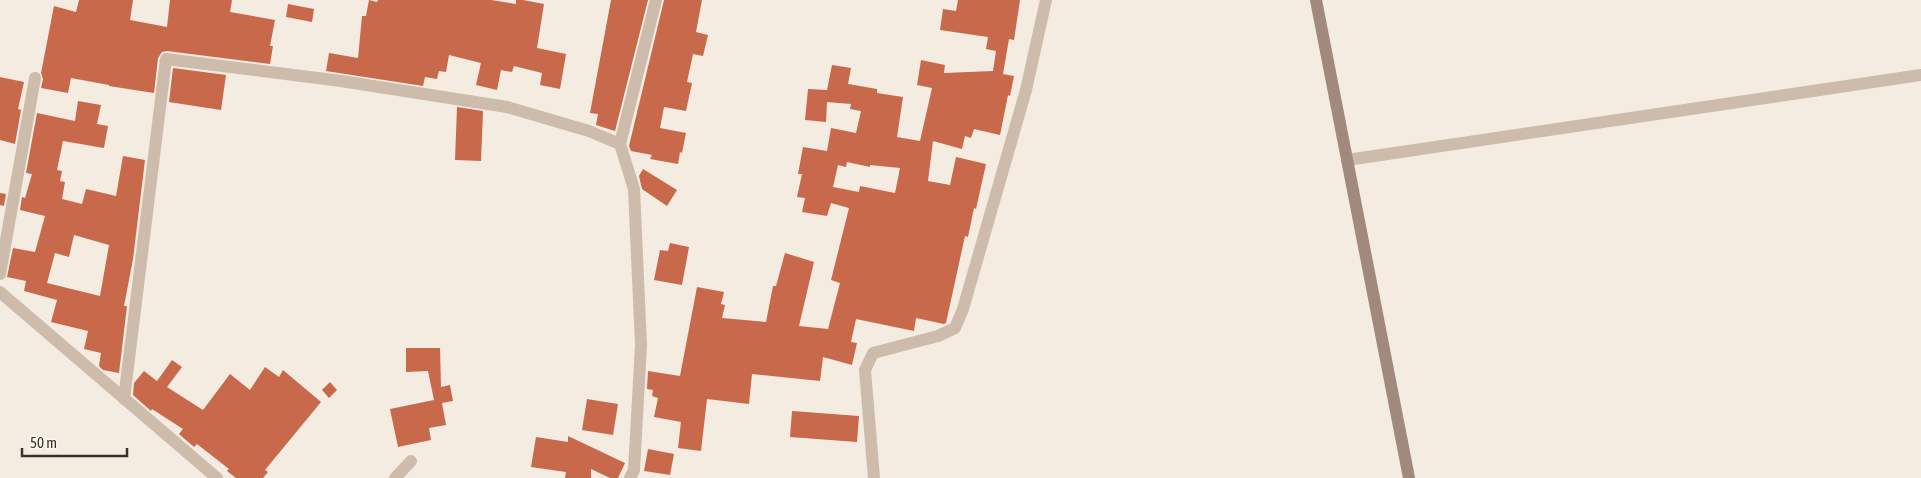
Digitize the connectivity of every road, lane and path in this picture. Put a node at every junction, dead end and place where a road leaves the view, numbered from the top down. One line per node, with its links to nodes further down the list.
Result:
1 (656, 0): 6 (street)
2 (1046, 0): 15 (street)
3 (1316, 0): 7 (main road)
4 (1921, 75): 7 (street)
5 (36, 78): 8 (street)
6 (620, 144): 10 (street); 14 (street)
7 (1347, 160): 16 (main road)
8 (0, 274)
9 (0, 292): 10 (street)
10 (124, 399): 12 (street)
11 (411, 461): 13 (street)
12 (217, 478)
13 (395, 478)
14 (630, 478)
15 (874, 478)
16 (1409, 478)

